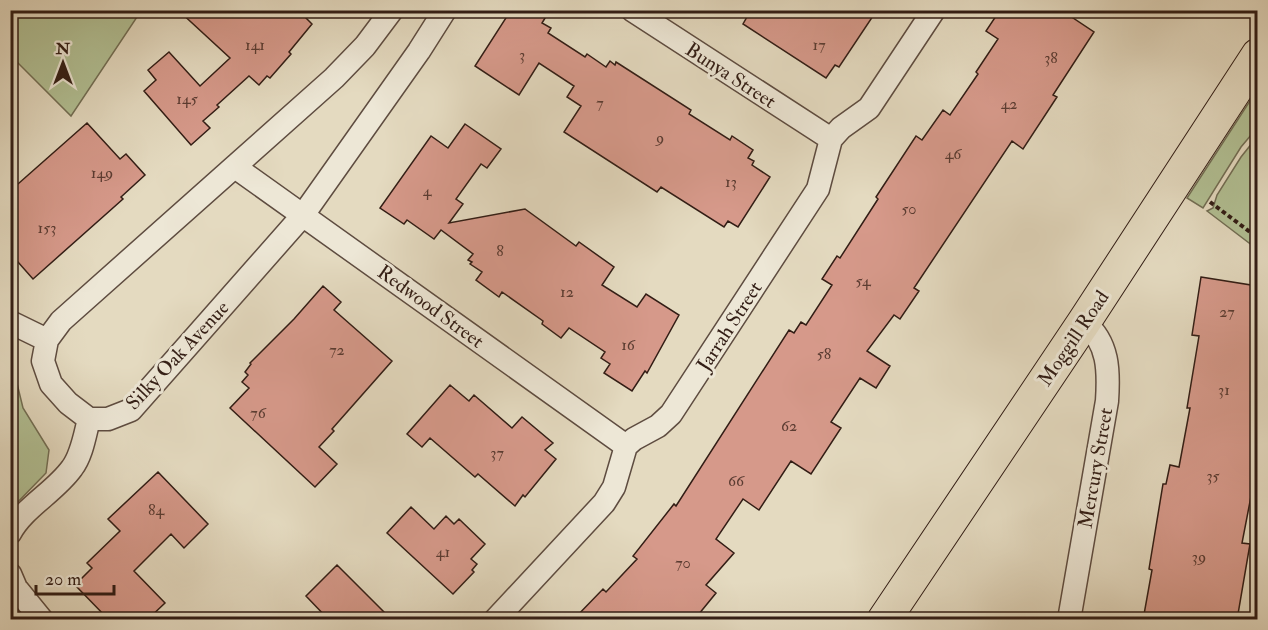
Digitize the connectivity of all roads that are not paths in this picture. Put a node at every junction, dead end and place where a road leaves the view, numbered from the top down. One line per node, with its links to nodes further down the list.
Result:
1 (392, 10): 7 (street)
2 (445, 10): 8 (street, Silky Oak Avenue)
3 (632, 10): 6 (street, Bunya Street)
4 (934, 10): 6 (street)
5 (1257, 55): 10 (main road, Moggill Road)
6 (831, 139): 13 (street, Jarrah Street)
7 (235, 167): 8 (street, Redwood Street); 11 (street)
8 (303, 215): 12 (street, Silky Oak Avenue); 13 (street, Redwood Street)
9 (10, 322): 11 (street)
10 (1084, 322): 18 (main road, Moggill Road); 19 (street, Mercury Street)
11 (47, 340): 12 (street)
12 (89, 419): 14 (street)
13 (626, 446): 17 (street)
14 (10, 533)
15 (10, 574): 16 (street)
16 (42, 620)
17 (495, 620)
18 (884, 620)
19 (1069, 620)

